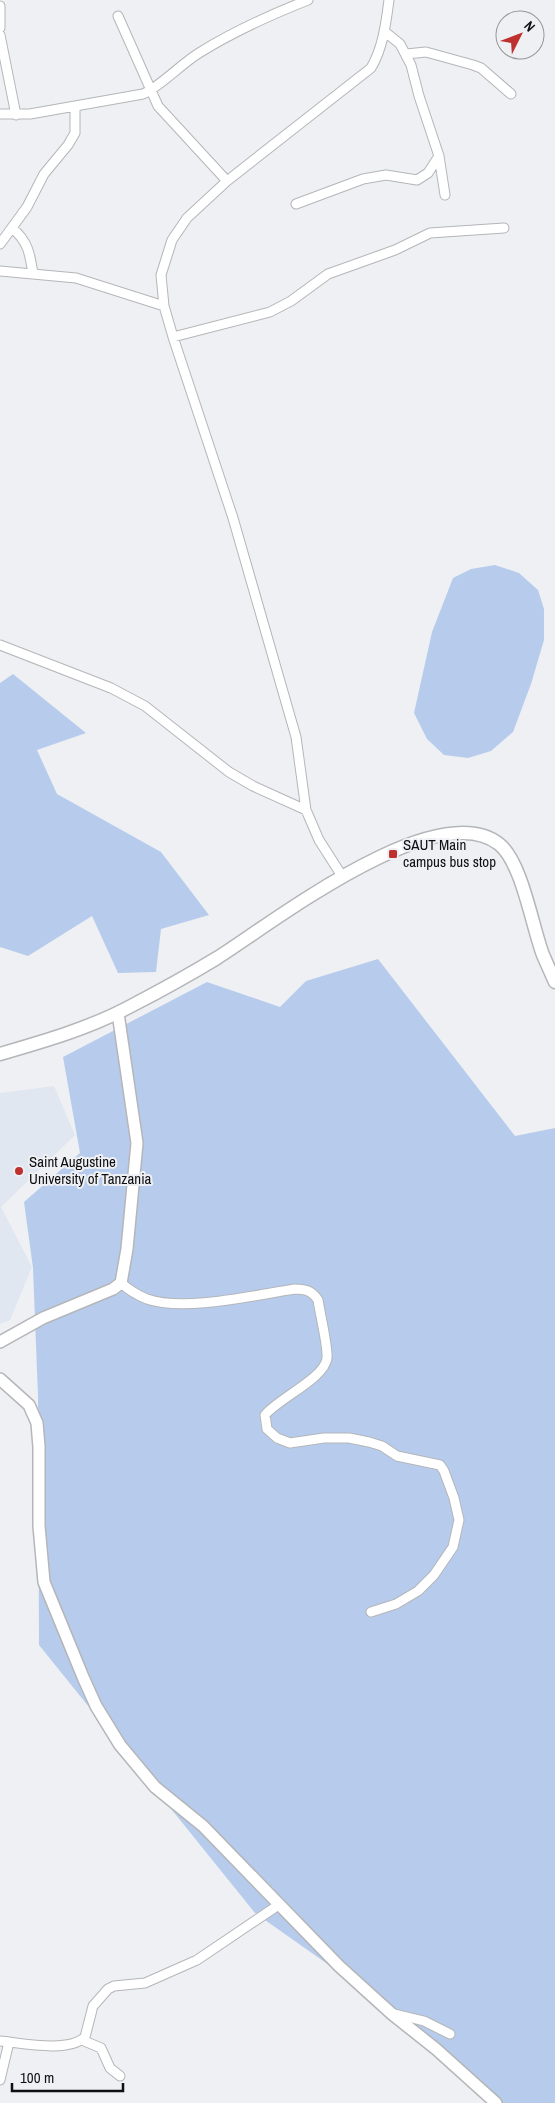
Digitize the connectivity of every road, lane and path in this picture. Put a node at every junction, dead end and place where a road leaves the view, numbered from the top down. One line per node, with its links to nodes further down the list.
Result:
1 (308, 0): 9 (street)
2 (389, 0): 6 (street)
3 (0, 6): 5 (street)
4 (118, 16): 9 (street)
5 (0, 28)
6 (384, 31): 8 (street); 15 (street)
7 (0, 35): 12 (street)
8 (406, 54): 10 (street); 14 (street)
9 (150, 90): 11 (street); 15 (street)
10 (511, 94)
11 (75, 106): 12 (street); 18 (street)
12 (16, 115): 13 (street)
13 (1, 116)
14 (439, 156): 16 (street); 17 (street)
15 (228, 181): 23 (street)
16 (445, 195)
17 (296, 204)
18 (12, 228): 20 (street); 22 (street)
19 (504, 228): 24 (street)
20 (0, 244)
21 (0, 272): 22 (street)
22 (33, 274): 23 (street)
23 (164, 306): 24 (street)
24 (173, 338): 26 (street)
25 (0, 645): 26 (street)
26 (306, 810): 27 (street)
27 (342, 876): 28 (main road); 29 (main road)
28 (555, 982)
29 (118, 1013): 30 (main road); 31 (street)
30 (0, 1054)
31 (121, 1283): 32 (street); 34 (street)
32 (0, 1342)
33 (0, 1379): 35 (street)
34 (371, 1612)
35 (280, 1904): 36 (street); 38 (street)
36 (392, 2014): 37 (street); 42 (street)
37 (450, 2034)
38 (82, 2040): 39 (street); 40 (street)
39 (5, 2041): 41 (street)
40 (120, 2076)
41 (0, 2080)
42 (496, 2103)

